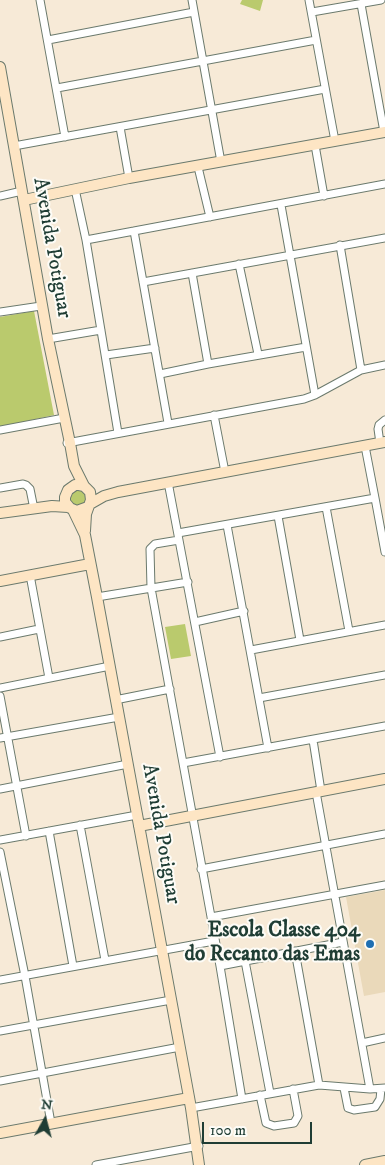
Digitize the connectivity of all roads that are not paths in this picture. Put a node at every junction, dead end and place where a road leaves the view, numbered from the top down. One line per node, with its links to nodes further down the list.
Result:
1 (40, 0): 8 (street)
2 (192, 0): 6 (street)
3 (309, 0): 7 (street)
4 (381, 0): 5 (street)
5 (361, 4): 7 (street); 16 (street)
6 (194, 12): 8 (street); 10 (street)
7 (312, 12): 9 (street)
8 (48, 40): 12 (street)
9 (316, 40): 10 (street); 13 (street)
10 (203, 61): 12 (street); 14 (street)
11 (1, 73): 20 (street, Avenida Potiguar)
12 (57, 88): 17 (street)
13 (325, 89): 14 (street); 18 (street)
14 (212, 110): 15 (street); 21 (street)
15 (120, 127): 17 (street); 23 (street)
16 (385, 132): 18 (street)
17 (65, 137): 20 (street)
18 (334, 141): 19 (street)
19 (315, 145): 21 (street); 28 (street)
20 (14, 146): 27 (street, Avenida Potiguar)
21 (221, 162): 22 (street)
22 (198, 167): 23 (street); 30 (street)
23 (129, 178): 25 (street)
24 (385, 184): 28 (street)
25 (75, 189): 27 (street); 33 (street)
26 (0, 196): 27 (street)
27 (23, 196): 39 (street, Avenida Potiguar)
28 (324, 196): 29 (street)
29 (281, 205): 30 (street); 35 (street)
30 (210, 218): 31 (street)
31 (134, 231): 33 (street); 38 (street)
32 (385, 238): 34 (street)
33 (86, 240): 41 (street)
34 (340, 245): 35 (street); 49 (street)
35 (289, 254): 36 (street); 43 (street)
36 (239, 264): 37 (street); 45 (street)
37 (192, 273): 38 (street); 47 (street)
38 (143, 282): 44 (street)
39 (41, 306): 40 (street); 42 (street, Avenida Potiguar)
40 (0, 312)
41 (101, 330): 42 (street); 46 (street)
42 (48, 338): 53 (street, Avenida Potiguar)
43 (306, 347): 45 (street); 51 (street)
44 (155, 348): 46 (street); 50 (street)
45 (258, 354): 47 (street)
46 (106, 355): 57 (street)
47 (208, 364): 50 (street)
48 (385, 365): 49 (street)
49 (360, 370): 51 (street)
50 (160, 374): 55 (street)
51 (315, 395): 52 (street)
52 (214, 415): 55 (street); 61 (street)
53 (64, 418): 56 (street); 58 (street, Avenida Potiguar)
54 (385, 420): 59 (street)
55 (168, 423): 57 (street)
56 (0, 430)
57 (118, 433): 58 (street)
58 (68, 440): 63 (street, Avenida Potiguar); 65 (street, Avenida Potiguar)
59 (383, 443): 60 (street)
60 (365, 446): 61 (street); 67 (street)
61 (225, 472): 62 (street)
62 (168, 482): 66 (street); 77 (street)
63 (86, 487): 65 (street); 66 (street); 68 (street, Avenida Potiguar)
64 (0, 488): 69 (street)
65 (67, 491): 69 (street); 71 (street, Avenida Potiguar)
66 (118, 492): 68 (street)
67 (375, 498): 70 (street); 74 (street)
68 (89, 506): 71 (street); 76 (street, Avenida Potiguar)
69 (32, 507): 71 (street); 72 (street)
70 (326, 507): 73 (street); 89 (street)
71 (71, 508): 76 (street, Avenida Potiguar)
72 (0, 513)
73 (278, 516): 75 (street); 91 (street)
74 (382, 523): 78 (street)
75 (227, 525): 77 (street); 85 (street)
76 (85, 535): 79 (street, Avenida Potiguar)
77 (178, 536): 82 (street); 83 (street)
78 (385, 552)
79 (90, 564): 80 (street); 84 (street, Avenida Potiguar)
80 (30, 575): 81 (street); 88 (street)
81 (0, 581)
82 (188, 582): 83 (street); 86 (street)
83 (151, 588): 84 (street); 97 (street)
84 (97, 597): 93 (street, Avenida Potiguar)
85 (244, 612): 86 (street); 92 (street)
86 (195, 622): 106 (street)
87 (385, 625): 89 (street)
88 (39, 629): 90 (street); 95 (street)
89 (349, 631): 91 (street)
90 (0, 637)
91 (300, 640): 92 (street)
92 (251, 650): 99 (street)
93 (110, 666): 95 (street); 100 (street, Avenida Potiguar)
94 (385, 675): 99 (street)
95 (50, 678): 96 (street)
96 (0, 688)
97 (170, 688): 100 (street); 108 (street)
98 (0, 696): 103 (street)
99 (259, 698): 105 (street)
100 (115, 700): 101 (street, Avenida Potiguar)
101 (119, 717): 103 (street); 107 (street, Avenida Potiguar)
102 (385, 726): 104 (street)
103 (4, 738): 110 (street)
104 (313, 740): 105 (street); 112 (street)
105 (268, 748): 106 (street)
106 (220, 757): 108 (street)
107 (128, 764): 110 (street); 113 (street, Avenida Potiguar)
108 (184, 764): 114 (street)
109 (385, 779): 112 (street)
110 (16, 786): 111 (street); 119 (street)
111 (0, 789)
112 (319, 791): 114 (street); 121 (street)
113 (137, 815): 115 (street); 116 (street, Avenida Potiguar)
114 (193, 815): 116 (street); 123 (street)
115 (80, 825): 117 (street); 131 (street)
116 (139, 826): 129 (street, Avenida Potiguar)
117 (49, 831): 119 (street); 133 (street)
118 (385, 834): 121 (street)
119 (26, 836): 120 (street)
120 (0, 840)
121 (325, 845): 123 (street); 125 (street)
122 (0, 852): 135 (street)
123 (201, 869): 126 (street)
124 (385, 885): 125 (street)
125 (334, 894): 126 (street); 128 (street)
126 (210, 917): 127 (street)
127 (214, 941): 129 (street); 134 (street)
128 (343, 942): 130 (street); 141 (street)
129 (162, 950): 131 (street); 137 (street, Avenida Potiguar)
130 (295, 951): 132 (street); 145 (street)
131 (105, 960): 133 (street)
132 (245, 960): 134 (street); 150 (street)
133 (73, 966): 135 (street)
134 (220, 966): 152 (street)
135 (24, 976): 136 (street); 138 (street)
136 (0, 980)
137 (171, 1000): 138 (street); 142 (street, Avenida Potiguar)
138 (32, 1024): 139 (street); 143 (street)
139 (0, 1030)
140 (385, 1038): 141 (street)
141 (362, 1042): 149 (street)
142 (180, 1046): 143 (street); 153 (street, Avenida Potiguar)
143 (42, 1074): 144 (street); 154 (street)
144 (0, 1081)
145 (319, 1085): 146 (street); 148 (street)
146 (344, 1088): 147 (street); 149 (street)
147 (383, 1088): 149 (street)
148 (294, 1089): 150 (street); 151 (street)
149 (370, 1089)
150 (270, 1093): 151 (street)
151 (260, 1095): 152 (street)
152 (242, 1099): 153 (street)
153 (190, 1103): 154 (street); 156 (street, Avenida Potiguar)
154 (51, 1123): 155 (street)
155 (0, 1133)
156 (197, 1145): 158 (street); 159 (street, Avenida Potiguar); 160 (street, Avenida Potiguar)
157 (385, 1161): 161 (street)
158 (96, 1165)
159 (199, 1165)
160 (203, 1165)
161 (366, 1165)

